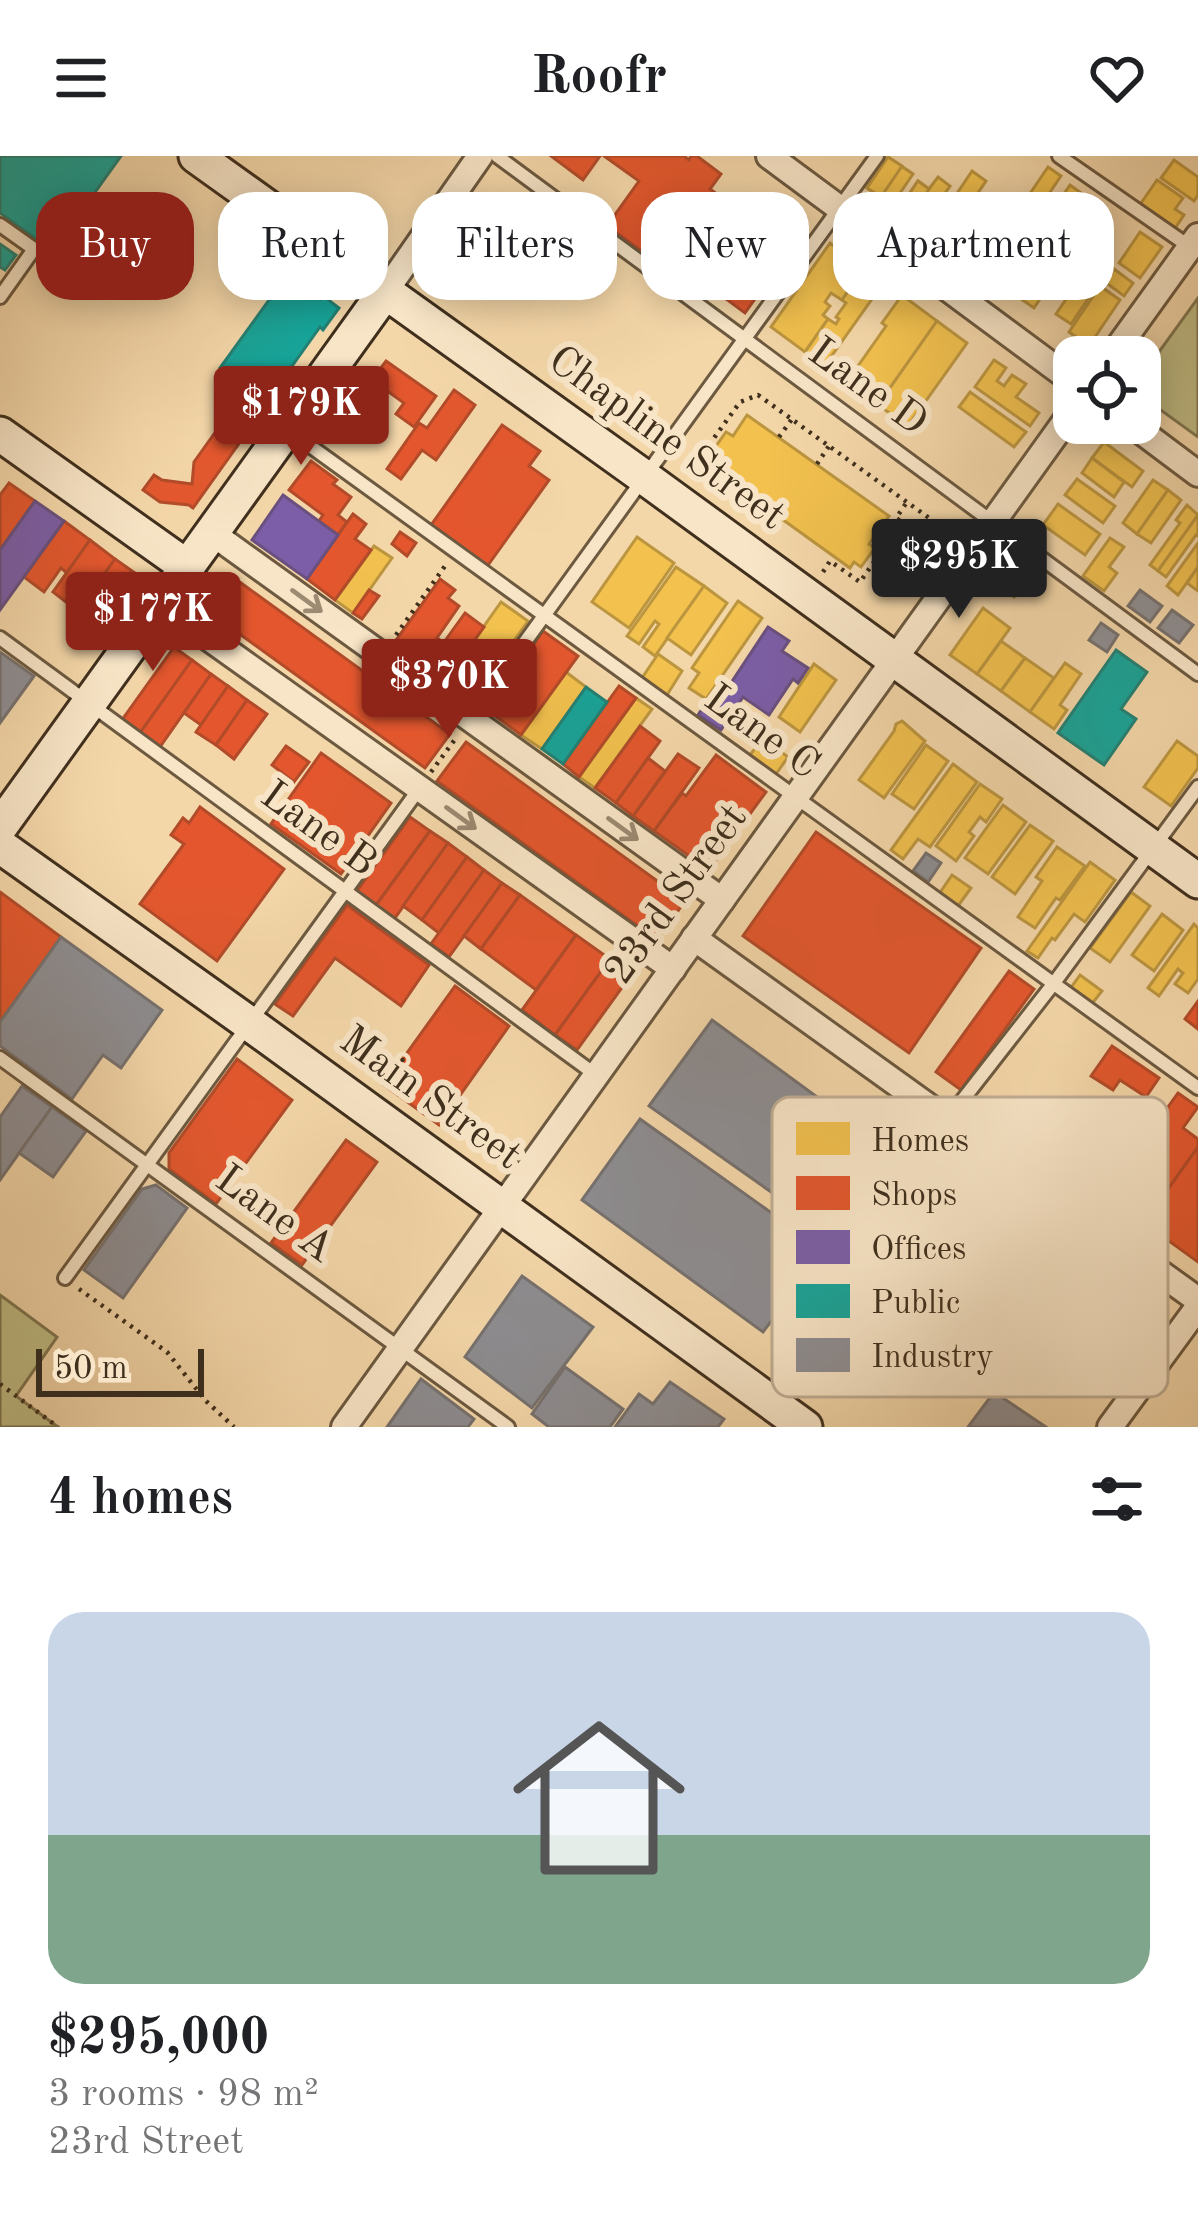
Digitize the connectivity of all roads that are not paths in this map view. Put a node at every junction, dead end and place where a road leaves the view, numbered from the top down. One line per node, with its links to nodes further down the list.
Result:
1 (196, 156): 7 (street, Chapline Street)
2 (480, 156): 13 (street)
3 (496, 156): 19 (lane, Lane D)
4 (769, 156): 9 (street)
5 (877, 156): 8 (lane)
6 (1059, 156): 12 (lane)
7 (246, 192)
8 (851, 192)
9 (833, 204)
10 (833, 216): 19 (lane)
11 (0, 225): 15 (lane)
12 (1195, 245): 18 (street)
13 (388, 288)
14 (388, 294): 26 (street, Chapline Street)
15 (0, 297)
16 (379, 300): 21 (street)
17 (963, 300): 20 (street)
18 (1127, 336)
19 (744, 338): 26 (lane); 27 (lane, Lane D)
20 (1053, 366)
21 (287, 429): 28 (street); 31 (lane, Lane C)
22 (0, 434): 29 (street)
23 (1053, 438): 27 (street, 23rd Street)
24 (1158, 444): 25 (street)
25 (1198, 474)
26 (644, 477): 31 (lane); 33 (street, Chapline Street)
27 (992, 522): 33 (street, 23rd Street); 34 (lane, Lane D)
28 (212, 533): 29 (street); 36 (street, one-way to 36)
29 (187, 567): 30 (street)
30 (161, 604): 35 (street); 38 (street)
31 (544, 616): 36 (lane); 39 (lane, Lane C)
32 (0, 638): 35 (lane, Lane B)
33 (894, 659): 39 (street, 23rd Street); 42 (street, Chapline Street)
34 (1198, 674)
35 (89, 704): 40 (street); 44 (lane, Lane B)
36 (470, 718): 45 (street, one-way to 45)
37 (1198, 787): 42 (lane)
38 (419, 788): 44 (lane); 47 (street, one-way to 47)
39 (795, 799): 45 (street, 23rd Street); 48 (lane, Lane C)
40 (0, 827)
41 (0, 846): 49 (street, Main Street)
42 (1153, 848): 43 (street, Chapline Street); 48 (lane)
43 (1198, 881)
44 (346, 891): 49 (lane); 51 (lane, Lane B)
45 (722, 900): 46 (street, 23rd Street)
46 (694, 938): 47 (street, 23rd Street); 53 (street)
47 (673, 969): 51 (street, 23rd Street)
48 (1054, 983): 52 (lane, Lane C); 54 (lane)
49 (250, 1024): 55 (lane); 56 (street, Main Street)
50 (0, 1058): 55 (lane, Lane A)
51 (596, 1075): 56 (street, 23rd Street)
52 (1198, 1088)
53 (915, 1097)
54 (965, 1097)
55 (146, 1164): 57 (lane); 61 (lane, Lane A)
56 (502, 1207): 61 (street, 23rd Street); 65 (street, Main Street)
57 (64, 1279)
58 (1168, 1281): 59 (street)
59 (1198, 1303): 60 (street)
60 (1168, 1345)
61 (400, 1348): 63 (street, 23rd Street); 64 (lane, Lane A)
62 (1131, 1397): 66 (street)
63 (344, 1427)
64 (508, 1427)
65 (805, 1427)
66 (1110, 1427)

